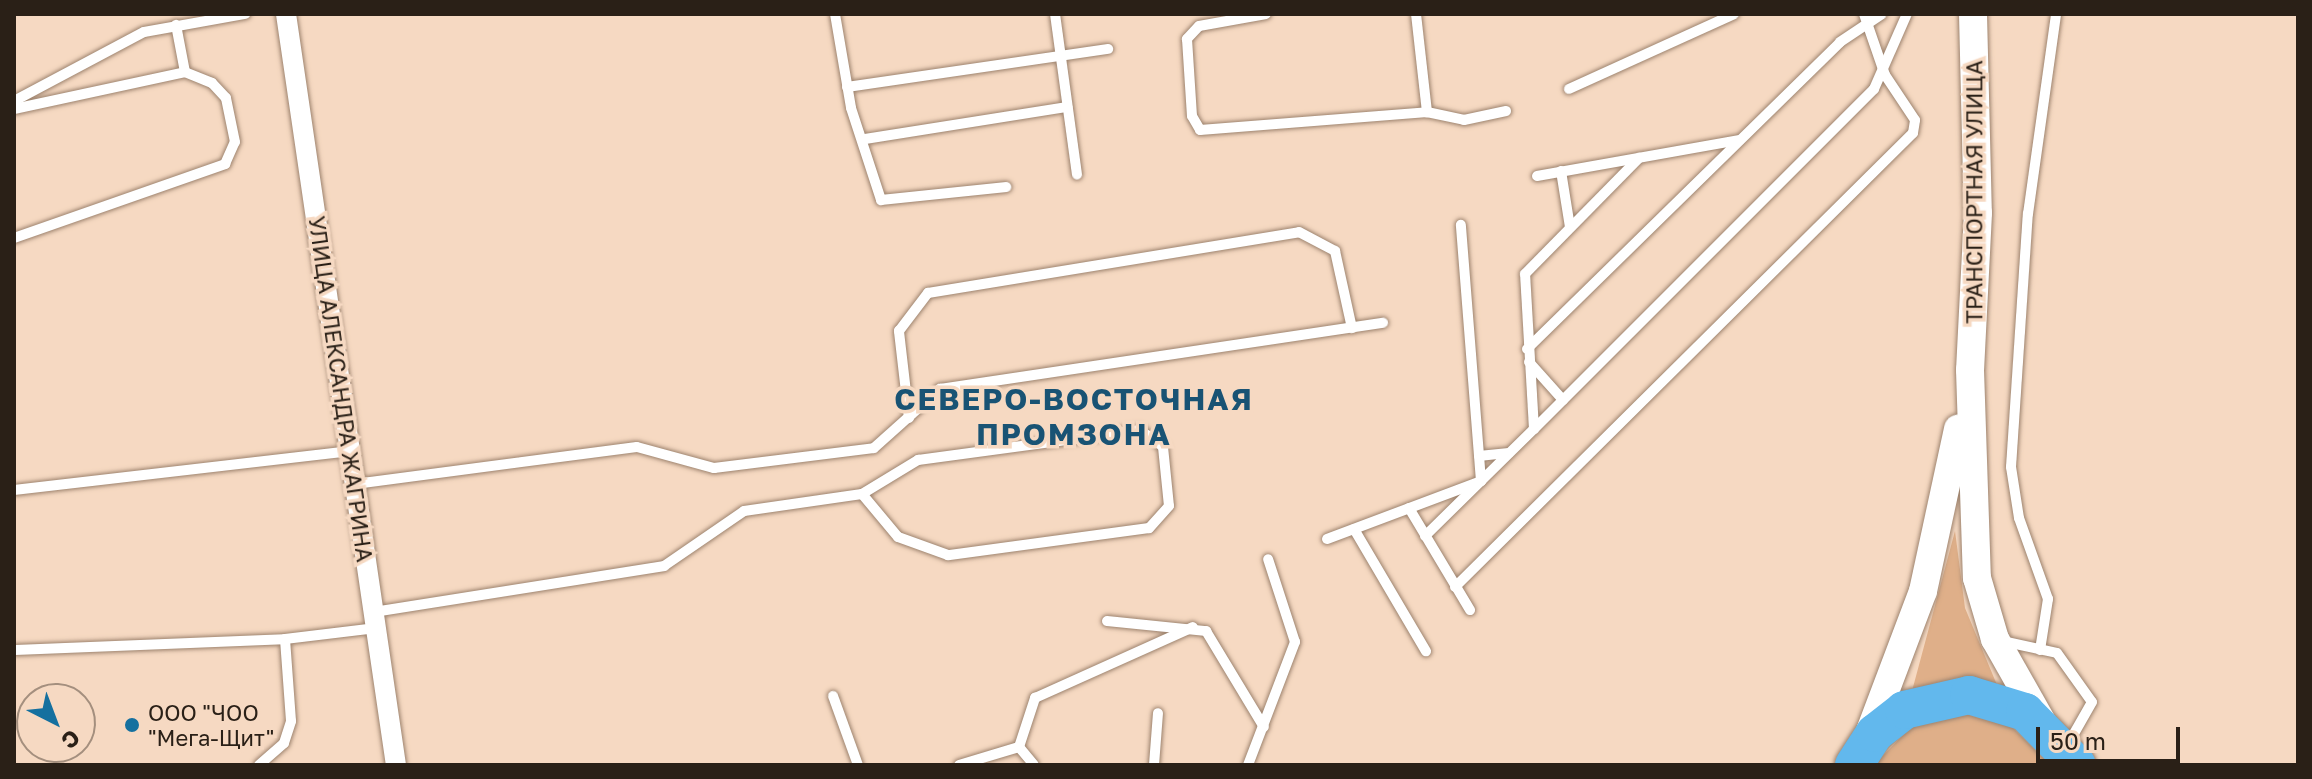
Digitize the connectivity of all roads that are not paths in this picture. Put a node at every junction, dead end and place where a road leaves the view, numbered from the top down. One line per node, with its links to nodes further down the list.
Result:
1 (245, 14): 13 (lane)
2 (286, 14): 43 (street, УЛИЦА АЛЕКСАНДРА ЖАГРИНА)
3 (835, 14): 18 (lane)
4 (1055, 14): 15 (lane)
5 (1266, 14): 24 (lane)
6 (1416, 14): 24 (lane)
7 (1734, 14): 19 (lane)
8 (1882, 14): 12 (lane)
9 (1907, 14): 17 (lane)
10 (1973, 14): 39 (main road, ТРАНСПОРТНАЯ УЛИЦА)
11 (2056, 14): 63 (lane)
12 (1863, 17): 17 (lane); 26 (lane)
13 (176, 25): 16 (lane); 20 (lane)
14 (1108, 49): 15 (lane)
15 (1060, 56): 18 (lane); 21 (lane)
16 (185, 72): 22 (lane); 34 (lane)
17 (1885, 75): 40 (lane); 55 (lane)
18 (847, 87): 25 (lane)
19 (1569, 89)
20 (14, 101)
21 (1067, 107): 25 (lane); 29 (lane)
22 (14, 109)
23 (1506, 111): 24 (lane)
24 (1427, 112)
25 (865, 139): 31 (lane)
26 (1742, 139): 27 (lane); 37 (lane)
27 (1639, 158): 28 (lane); 33 (lane)
28 (1561, 171): 30 (lane); 33 (lane)
29 (1077, 175)
30 (1537, 176)
31 (1006, 187)
32 (1461, 225): 45 (lane)
33 (1570, 227): 37 (lane)
34 (14, 238)
35 (1383, 323): 36 (lane)
36 (1352, 328): 41 (lane); 41 (lane)
37 (1527, 349): 38 (lane)
38 (1529, 362): 40 (lane); 42 (lane)
39 (1970, 370): 61 (main road); 70 (main road)
40 (1563, 400): 42 (lane)
41 (909, 418): 47 (lane)
42 (1534, 429): 44 (lane)
43 (351, 451): 47 (street, УЛИЦА АЛЕКСАНДРА ЖАГРИНА); 48 (lane)
44 (1509, 453): 45 (lane); 46 (lane)
45 (1479, 456): 46 (lane)
46 (1481, 481): 50 (lane); 52 (lane)
47 (355, 484): 57 (street, УЛИЦА АЛЕКСАНДРА ЖАГРИНА)
48 (14, 490)
49 (862, 494): 49 (lane); 57 (lane)
50 (1409, 508): 51 (lane); 52 (lane)
51 (1354, 529): 53 (lane); 64 (lane)
52 (1425, 536): 55 (lane)
53 (1327, 539)
54 (1268, 559): 67 (lane)
55 (1455, 587): 56 (lane)
56 (1470, 610)
57 (375, 620): 60 (lane); 72 (street, УЛИЦА АЛЕКСАНДРА ЖАГРИНА)
58 (1107, 621): 59 (lane)
59 (1193, 627): 67 (lane); 68 (lane)
60 (285, 639): 62 (lane); 71 (lane)
61 (1995, 639): 63 (lane); 69 (main road)
62 (14, 650)
63 (2040, 650): 69 (lane)
64 (1426, 651)
65 (833, 696): 73 (lane)
66 (1158, 713): 76 (lane)
67 (1264, 727): 77 (lane)
68 (1019, 747): 74 (lane); 75 (lane)
69 (2065, 753): 70 (highway)
70 (1856, 761)
71 (259, 765)
72 (396, 765)
73 (858, 765)
74 (959, 765)
75 (1034, 765)
76 (1154, 765)
77 (1248, 765)

